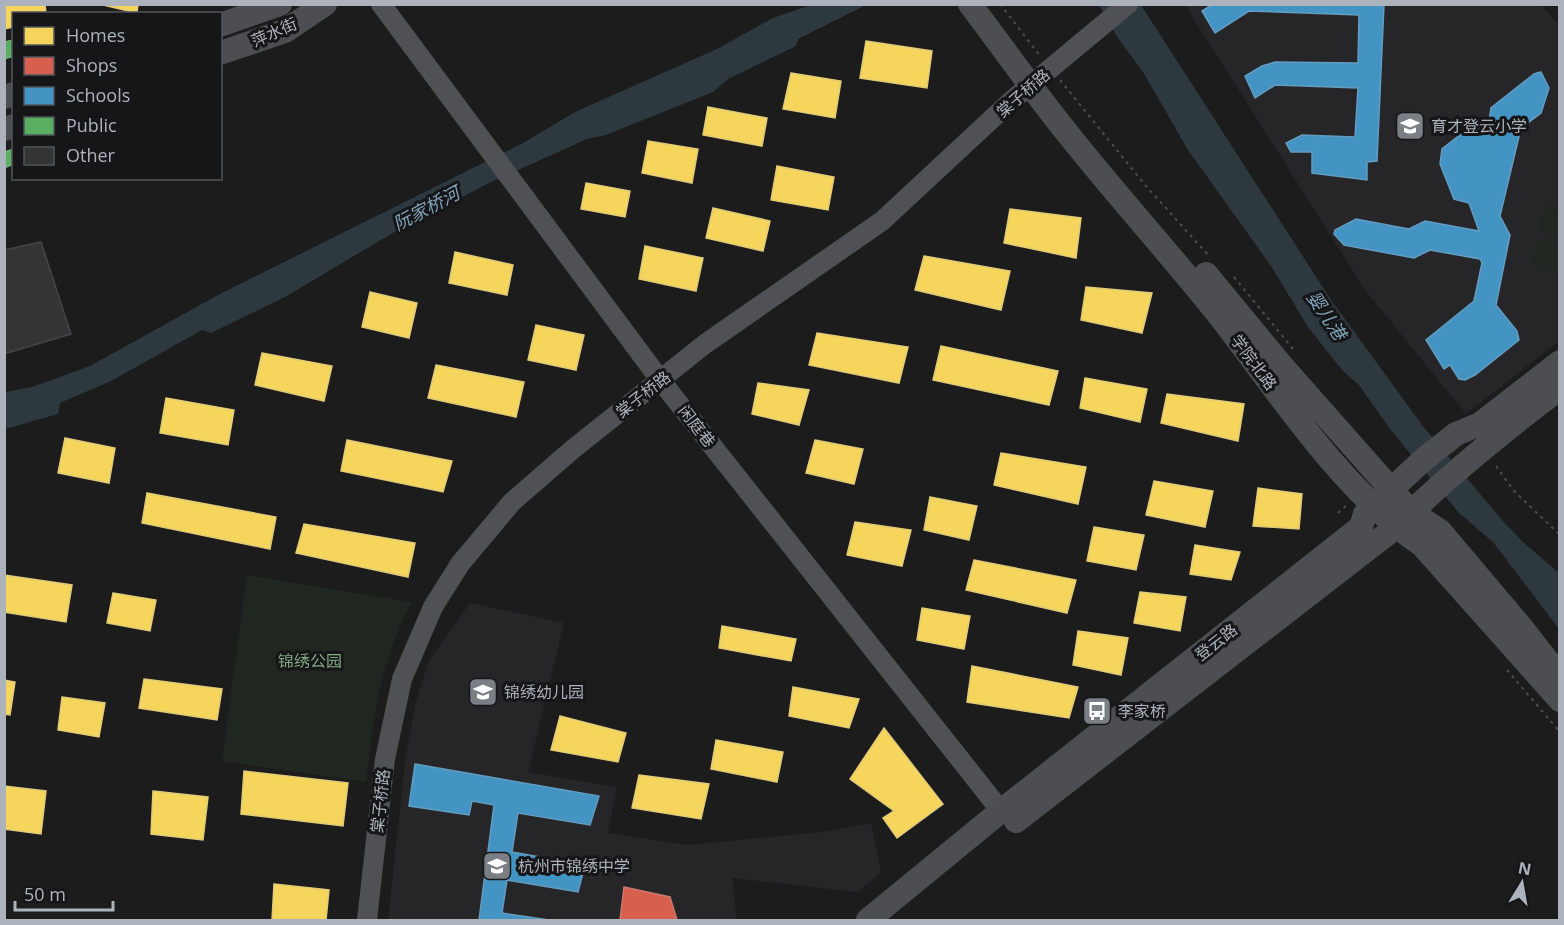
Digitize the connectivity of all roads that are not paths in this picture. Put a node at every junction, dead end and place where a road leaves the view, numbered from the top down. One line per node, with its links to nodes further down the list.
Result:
1 (280, 4): 7 (main road, 萍水街)
2 (325, 4): 8 (main road, 萍水街)
3 (381, 4): 11 (street, 闲庭巷)
4 (970, 4): 9 (main road, 学院北路)
5 (988, 4): 9 (main road, 学院北路)
6 (1128, 4): 9 (street, 棠子桥路)
7 (222, 24)
8 (222, 52)
9 (1036, 82): 11 (street, 棠子桥路); 13 (main road, 学院北路); 14 (main road, 学院北路)
10 (1560, 363): 13 (main road, 登云路)
11 (660, 381): 18 (street, 闲庭巷); 19 (street, 棠子桥路)
12 (1560, 388): 15 (main road, 登云路)
13 (1392, 489): 14 (main road, 登云路); 15 (main road, 学院北路)
14 (1374, 504): 15 (main road, 学院北路); 18 (main road, 登云路)
15 (1404, 520): 16 (main road, 学院北路); 17 (main road, 学院北路); 21 (main road, 登云路)
16 (1560, 677)
17 (1560, 700)
18 (1001, 812): 20 (main road, 登云路)
19 (367, 921)
20 (868, 921)
21 (890, 921)

